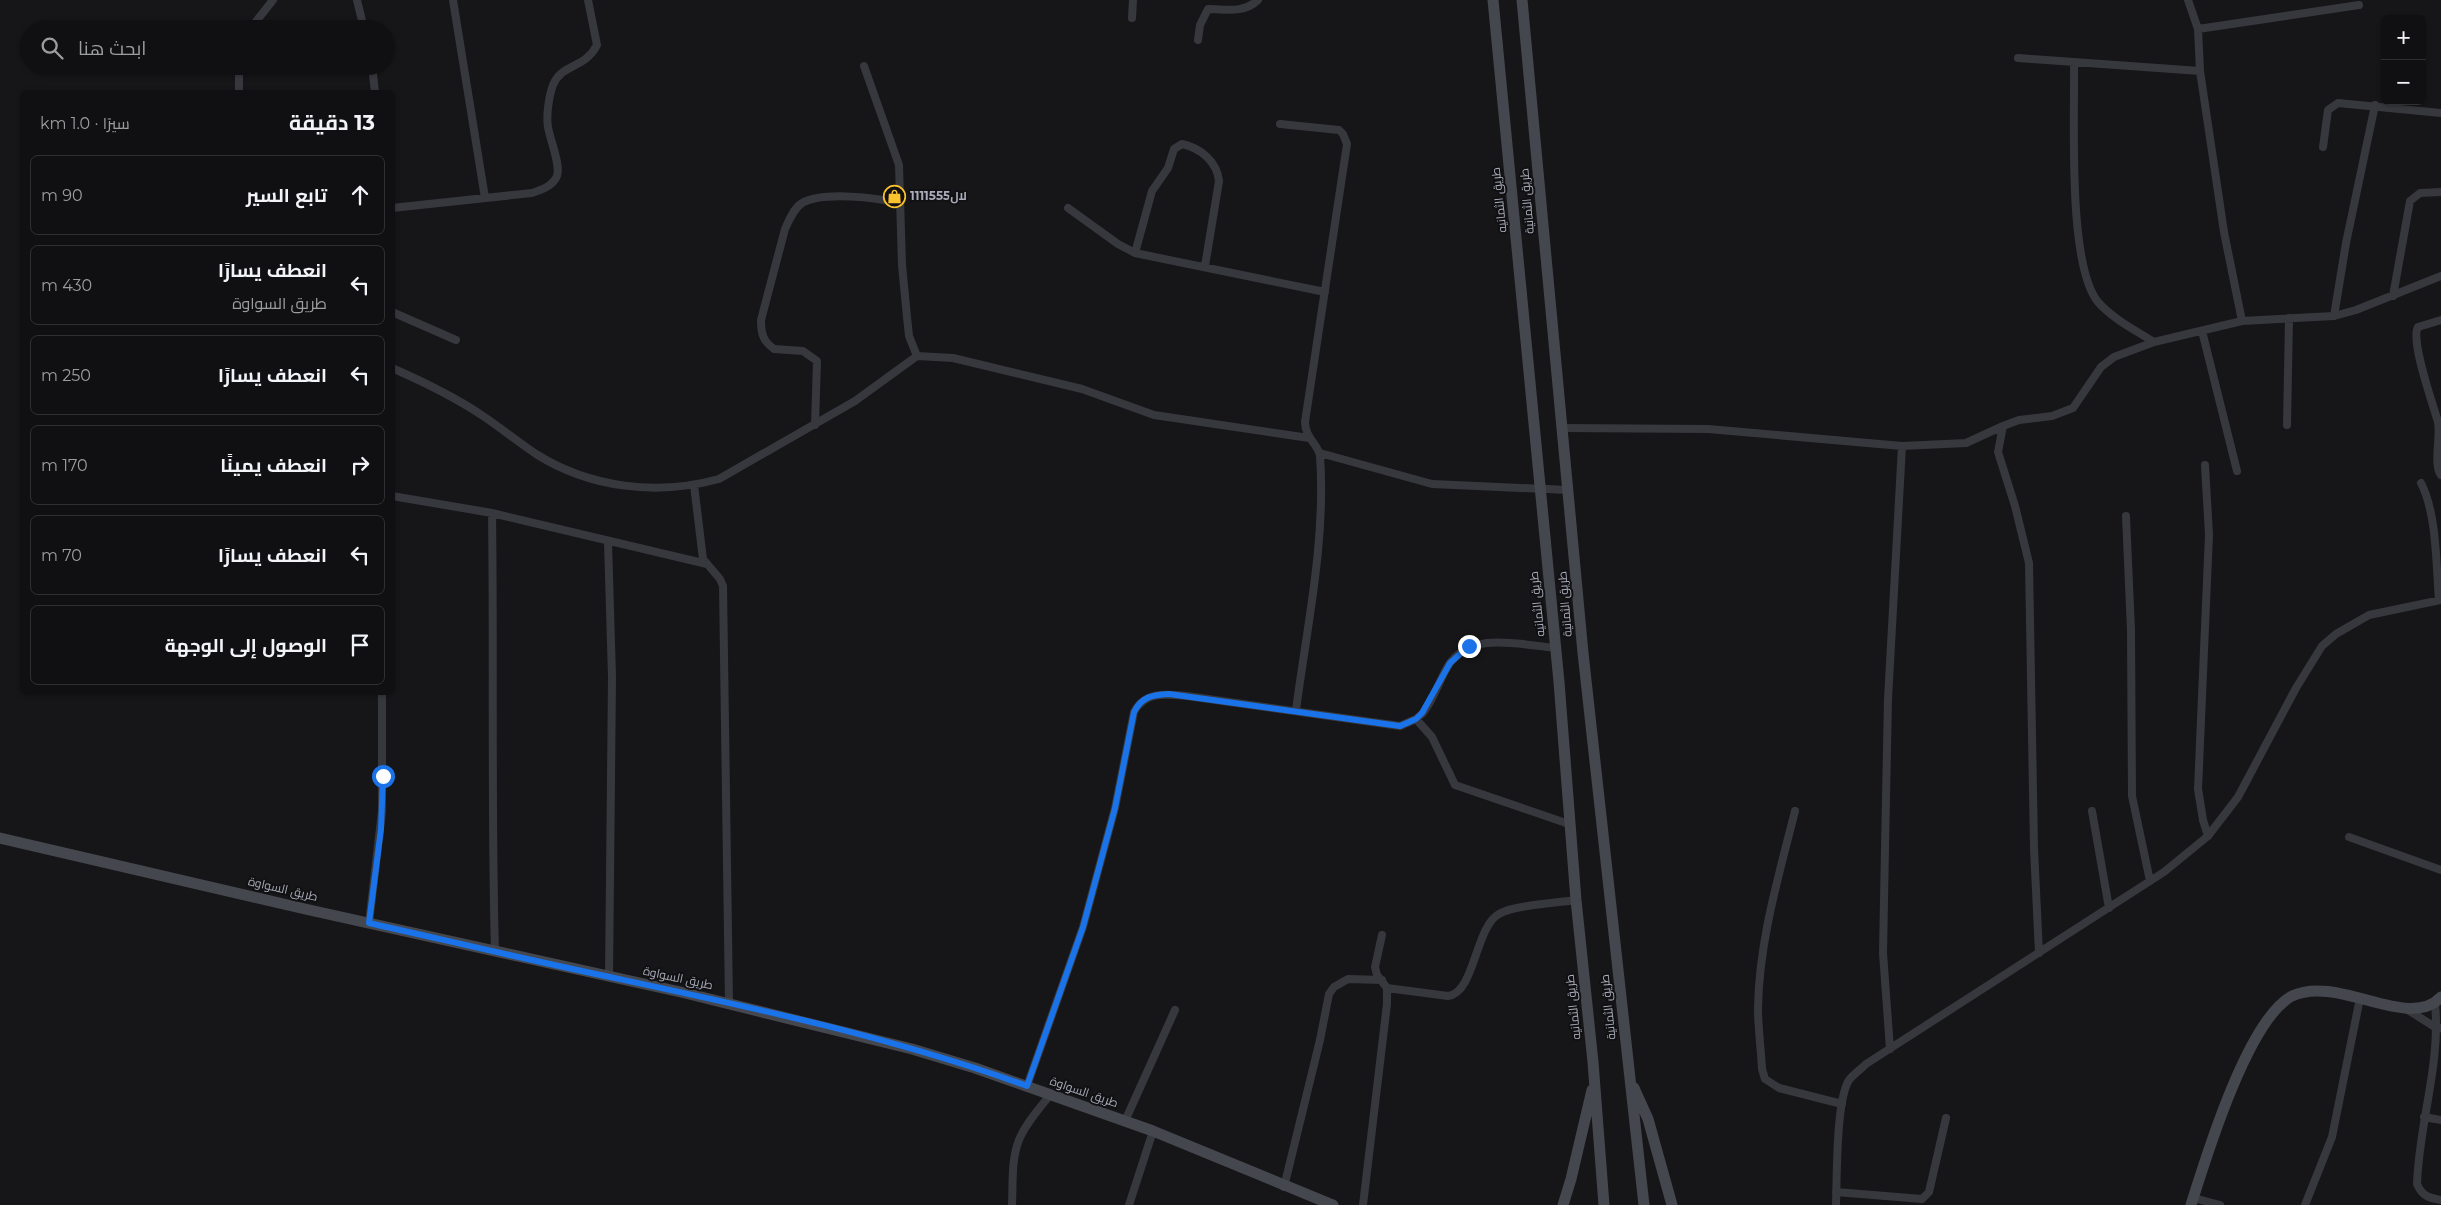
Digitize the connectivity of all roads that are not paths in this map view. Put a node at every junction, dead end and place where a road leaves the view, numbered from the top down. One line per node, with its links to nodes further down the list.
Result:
1 (273, 0): 12 (street)
2 (357, 0): 13 (street)
3 (453, 0): 29 (street)
4 (588, 0): 29 (street)
5 (1133, 0): 11 (street)
6 (1258, 0): 15 (street)
7 (1493, 0): 60 (street, طريق الثمانيه)
8 (1522, 0): 51 (street, طريق الثمانية)
9 (2188, 0): 14 (street)
10 (2359, 6): 14 (street)
11 (1132, 18)
12 (257, 20)
13 (362, 20)
14 (2198, 29): 19 (street)
15 (1198, 40)
16 (2018, 58): 17 (street)
17 (2074, 62): 19 (street); 45 (street)
18 (864, 66): 30 (street)
19 (2200, 70): 42 (street)
20 (240, 75): 22 (street)
21 (373, 75): 23 (street)
22 (239, 90)
23 (375, 90)
24 (2375, 105): 25 (street); 27 (street); 39 (street)
25 (2441, 113)
26 (1280, 124): 36 (street)
27 (2323, 147)
28 (2441, 192): 37 (street)
29 (485, 198): 31 (street)
30 (900, 203): 46 (street); 48 (street)
31 (395, 208)
32 (1068, 208): 33 (street)
33 (1135, 253): 34 (street); 34 (street)
34 (1205, 266): 36 (street)
35 (2441, 276): 37 (street)
36 (1325, 292): 52 (street)
37 (2393, 296): 39 (street)
38 (395, 313): 44 (street)
39 (2334, 316): 40 (street)
40 (2288, 318): 42 (street); 49 (street)
41 (2441, 320): 57 (street)
42 (2242, 321): 43 (street)
43 (2202, 331): 45 (street); 56 (street)
44 (456, 340)
45 (2154, 342): 50 (street)
46 (917, 356): 48 (street); 52 (street)
47 (395, 369): 59 (street)
48 (815, 425): 59 (street)
49 (2287, 425)
50 (2003, 426): 53 (street); 85 (street)
51 (1562, 428): 53 (street); 61 (street, طريق الثمانية)
52 (1309, 438): 54 (street)
53 (1902, 446): 94 (street)
54 (1320, 453): 60 (street); 70 (street)
55 (2205, 466): 75 (street)
56 (2237, 471)
57 (2441, 475)
58 (2422, 483): 67 (street)
59 (694, 485): 66 (street)
60 (1540, 489): 61 (street); 68 (street, طريق الثمانيه)
61 (1568, 490): 97 (street, طريق الثمانية)
62 (395, 497): 63 (street)
63 (492, 513): 65 (street); 84 (street)
64 (2126, 516): 79 (street)
65 (608, 542): 66 (street); 86 (street)
66 (707, 564): 90 (street)
67 (2440, 600): 75 (street)
68 (1556, 648): 71 (street); 74 (street, طريق الثمانيه)
69 (382, 695): 82 (street)
70 (1296, 710): 71 (street); 98 (street)
71 (1416, 719): 74 (street)
72 (1795, 811): 100 (street)
73 (2092, 811): 81 (street)
74 (1569, 824): 80 (street, طريق الثمانيه)
75 (2208, 836): 79 (street)
76 (0, 838): 82 (street, طريق السواوة)
77 (2349, 838): 78 (street)
78 (2441, 870)
79 (2150, 881): 81 (street)
80 (1576, 900): 87 (street); 96 (street, طريق الثمانيه)
81 (2109, 908): 85 (street)
82 (369, 923): 84 (street, طريق السواوة)
83 (1382, 935): 87 (street)
84 (495, 952): 86 (street, طريق السواوة)
85 (2039, 953): 94 (street)
86 (608, 977): 90 (street, طريق السواوة)
87 (1385, 984): 106 (street); 113 (street)
88 (2360, 998): 92 (street); 109 (street); 120 (street)
89 (2438, 1000): 92 (street); 93 (street)
90 (729, 1003): 98 (street, طريق السواوة)
91 (1175, 1010): 104 (street)
92 (2408, 1010): 93 (street)
93 (2439, 1028): 95 (street)
94 (1890, 1049): 100 (street)
95 (2437, 1068): 101 (street)
96 (1594, 1081): 114 (street); 115 (street, طريق الثمانيه)
97 (1630, 1082): 116 (street, طريق الثمانية); 117 (street)
98 (1027, 1086): 99 (street, طريق السواوة)
99 (1050, 1095): 104 (street, طريق السواوة); 110 (street)
100 (1842, 1104): 107 (street)
101 (2424, 1117): 103 (street); 108 (street)
102 (1946, 1118): 107 (street)
103 (2441, 1120)
104 (1126, 1121): 105 (street, طريق السواوة)
105 (1153, 1131): 106 (street, طريق السواوة); 111 (street)
106 (1284, 1187): 112 (street, طريق السواوة)
107 (1836, 1192): 118 (street)
108 (2441, 1200)
109 (2192, 1202): 119 (street)
110 (1012, 1205)
111 (1129, 1205)
112 (1333, 1205)
113 (1363, 1205)
114 (1562, 1205)
115 (1604, 1205)
116 (1644, 1205)
117 (1672, 1205)
118 (1836, 1205)
119 (2220, 1205)
120 (2305, 1205)

